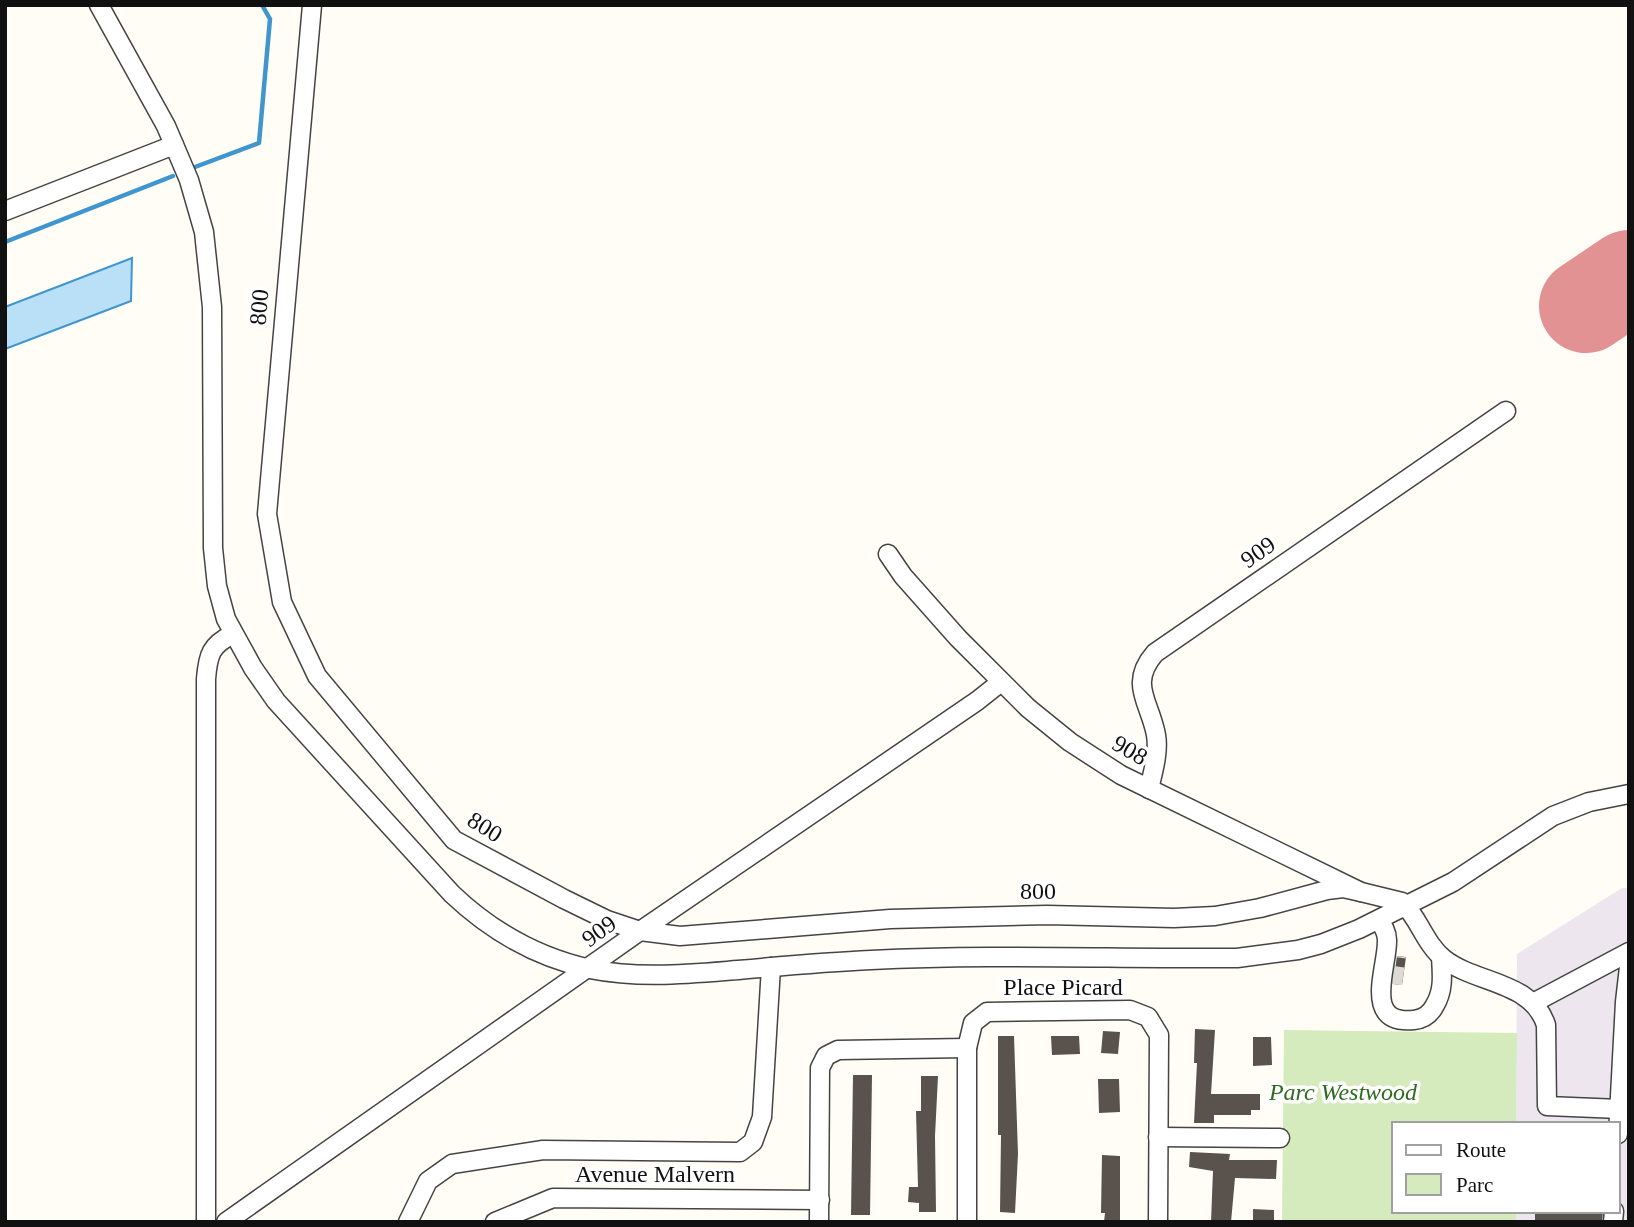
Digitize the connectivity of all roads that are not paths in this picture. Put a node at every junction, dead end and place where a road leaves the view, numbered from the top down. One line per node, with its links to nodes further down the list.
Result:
1 (99, 5): 3 (street)
2 (312, 5): 14 (street, 800)
3 (174, 145): 4 (street); 7 (street)
4 (5, 211)
5 (1506, 411): 9 (street, 909)
6 (888, 554): 8 (street, 908)
7 (233, 634): 20 (street); 30 (street)
8 (1001, 682): 9 (street, 908); 14 (street, 909)
9 (1149, 789): 11 (street, 908)
10 (1629, 794): 12 (street)
11 (1361, 892): 12 (street, 908); 14 (street, 800)
12 (1406, 906): 13 (street); 17 (street)
13 (1382, 918): 16 (street); 18 (street); 23 (street)
14 (640, 931): 20 (street, 909)
15 (1629, 952): 22 (street)
16 (1396, 956)
17 (1441, 957): 22 (street); 23 (street)
18 (771, 967): 20 (street); 32 (street)
19 (1629, 967): 25 (street)
20 (589, 968): 31 (street, 909)
21 (1393, 984): 23 (street)
22 (1533, 1003): 25 (street)
23 (1413, 1021)
24 (967, 1048): 27 (street, Place Picard); 29 (street); 35 (street)
25 (1620, 1109): 26 (street)
26 (1619, 1122)
27 (1158, 1138): 28 (street); 36 (street)
28 (1280, 1138)
29 (820, 1200): 33 (street, Avenue Malvern); 34 (street)
30 (206, 1222)
31 (226, 1222)
32 (408, 1222)
33 (495, 1222)
34 (819, 1222)
35 (967, 1222)
36 (1158, 1222)

